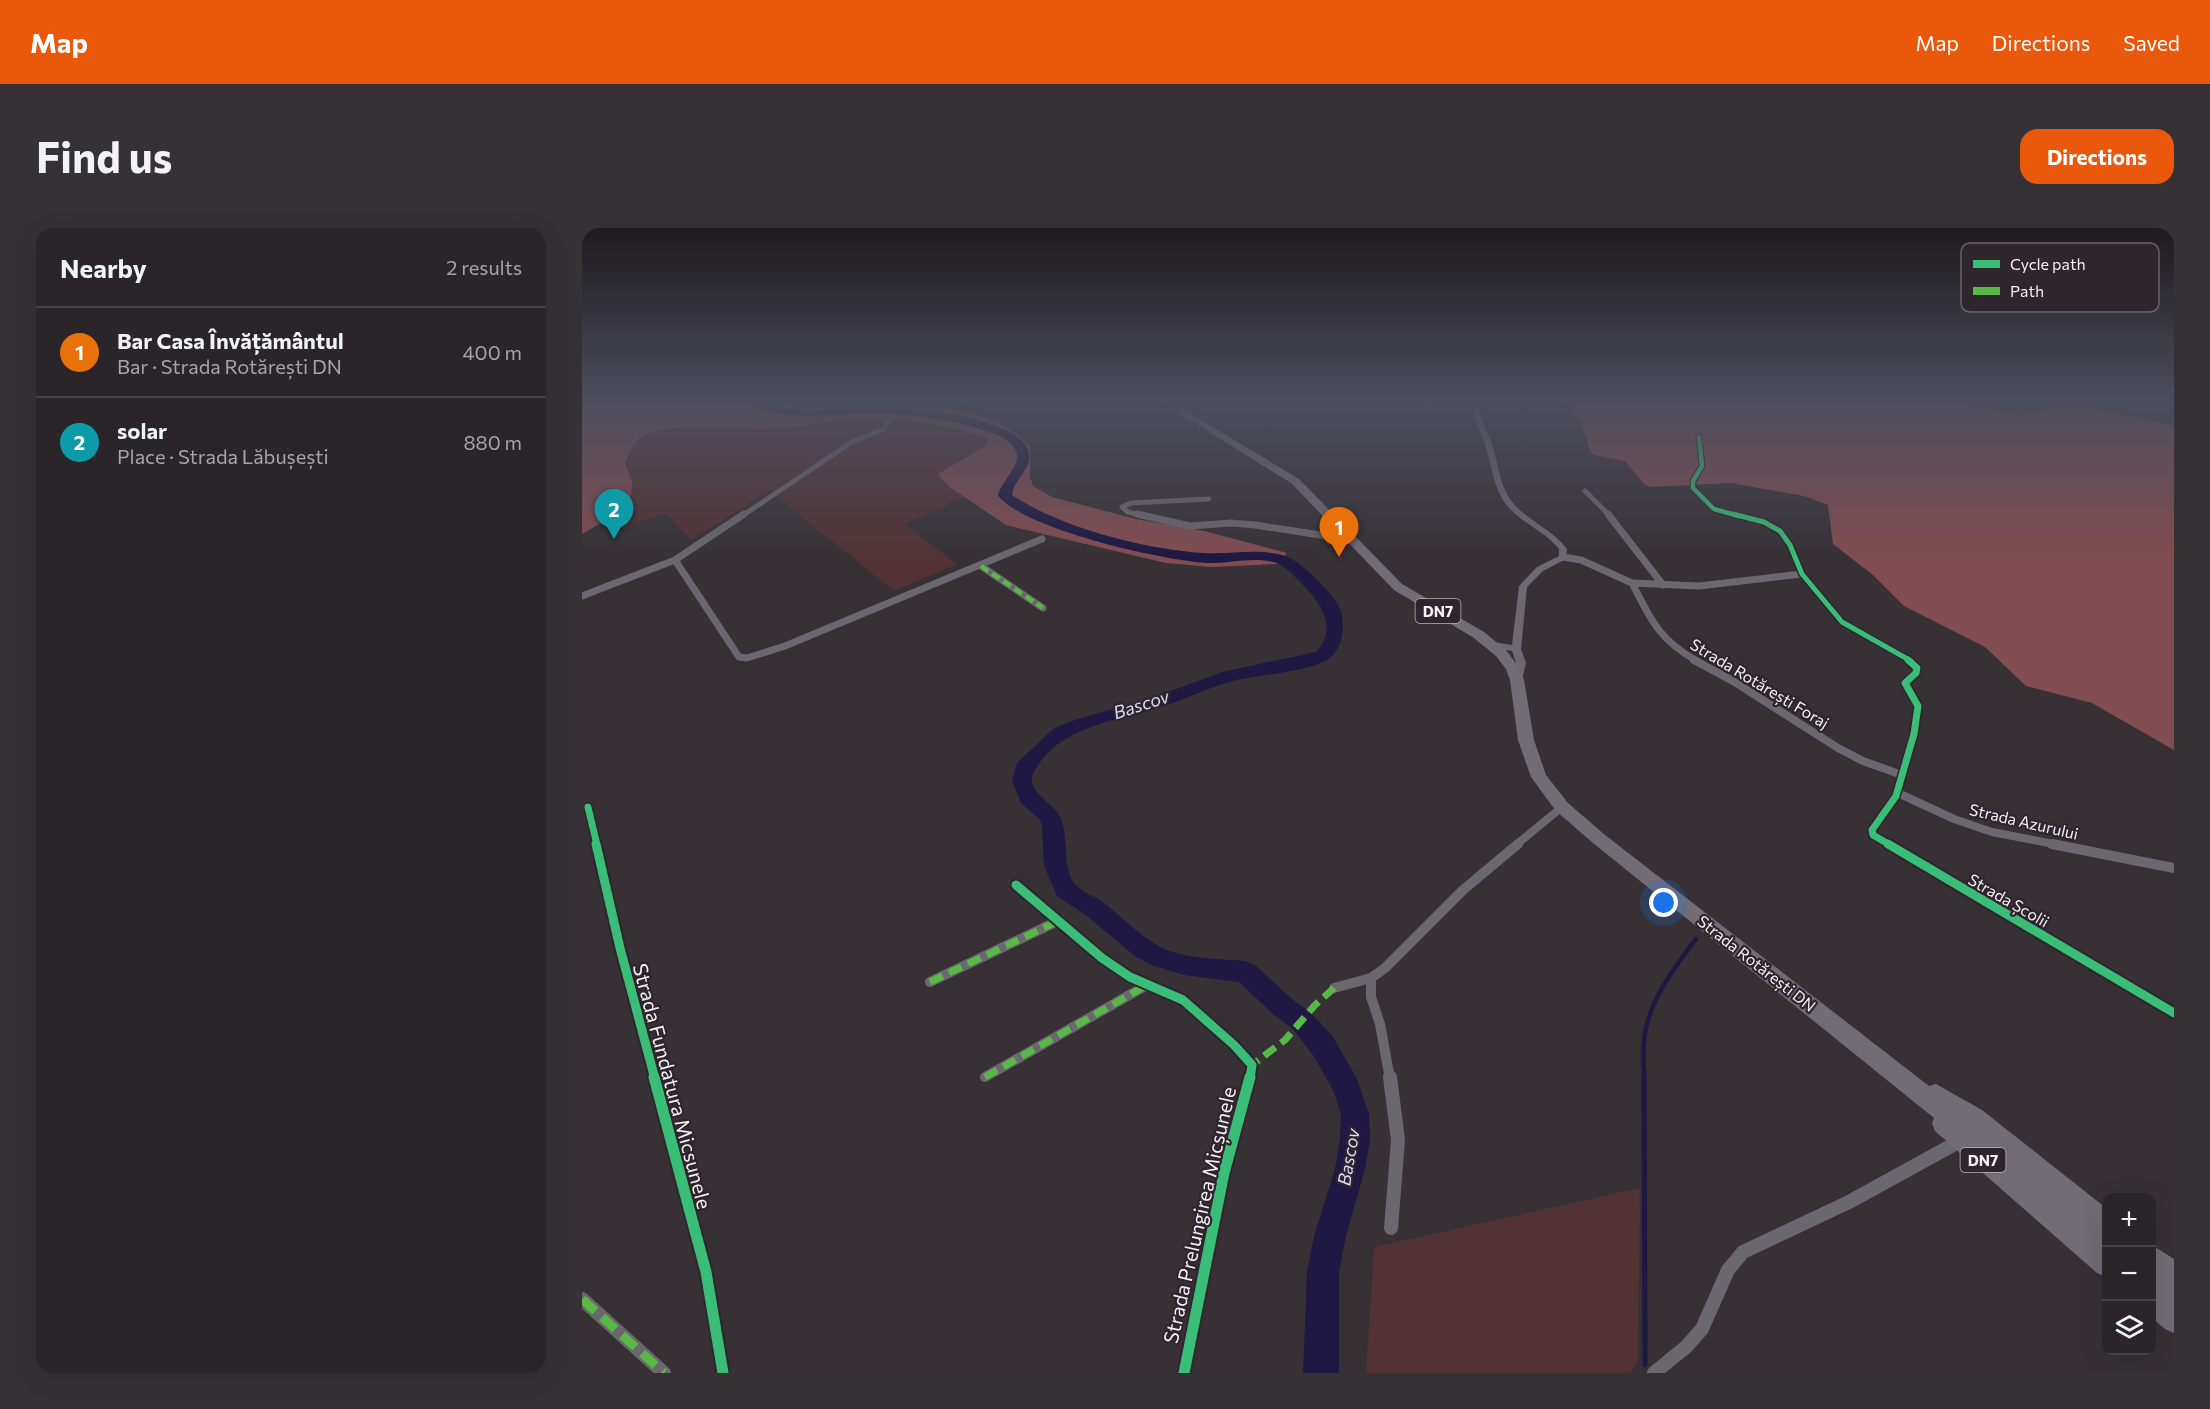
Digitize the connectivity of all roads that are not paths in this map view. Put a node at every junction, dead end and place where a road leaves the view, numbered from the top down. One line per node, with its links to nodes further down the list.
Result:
1 (835, 453): 10 (street)
2 (1250, 453): 8 (highway, Strada Rotărești DN / DN7)
3 (1490, 453): 9 (street)
4 (1701, 453): 12 (street)
5 (1585, 491): 14 (street)
6 (1209, 500): 8 (street)
7 (1042, 539): 11 (street)
8 (1353, 540): 17 (highway, Strada Rotărești DN / DN7)
9 (1563, 557): 13 (street); 18 (street)
10 (675, 560): 11 (street); 15 (street)
11 (981, 566): 16 (street)
12 (1802, 574): 14 (street); 20 (street)
13 (1632, 583): 14 (street); 20 (street, Strada Rotărești Foraj)
14 (1662, 585)
15 (582, 596)
16 (1043, 608)
17 (1493, 645): 18 (street); 19 (highway, Strada Rotărești DN / DN7)
18 (1516, 649): 19 (street)
19 (1517, 680): 23 (highway, Strada Rotărești DN / DN7)
20 (1902, 775): 21 (street)
21 (1898, 793): 24 (street, Strada Azurului); 31 (street, Strada Școlii)
22 (588, 807): 47 (street, Strada Fundatura Micsunele)
23 (1562, 807): 27 (street); 32 (highway, Strada Rotărești DN / DN7)
24 (2174, 868)
25 (1016, 885): 26 (street)
26 (1060, 920): 28 (street); 29 (street)
27 (1371, 978): 30 (street); 36 (street)
28 (930, 982)
29 (1147, 985): 33 (street); 48 (street, Strada Prelungirea Micșunele)
30 (1334, 988)
31 (2174, 1013)
32 (1867, 1050): 34 (highway, DN7); 35 (highway, DN7); 37 (highway, DN7)
33 (985, 1077)
34 (1960, 1141): 38 (highway, DN7); 49 (street)
35 (2102, 1220)
36 (1391, 1228)
37 (2102, 1241)
38 (2102, 1260)
39 (2156, 1262): 40 (highway)
40 (2174, 1276)
41 (2156, 1284): 43 (highway)
42 (582, 1299): 46 (street)
43 (2174, 1299)
44 (2156, 1305): 45 (highway)
45 (2174, 1320)
46 (664, 1373)
47 (723, 1373)
48 (1184, 1373)
49 (1654, 1373)

